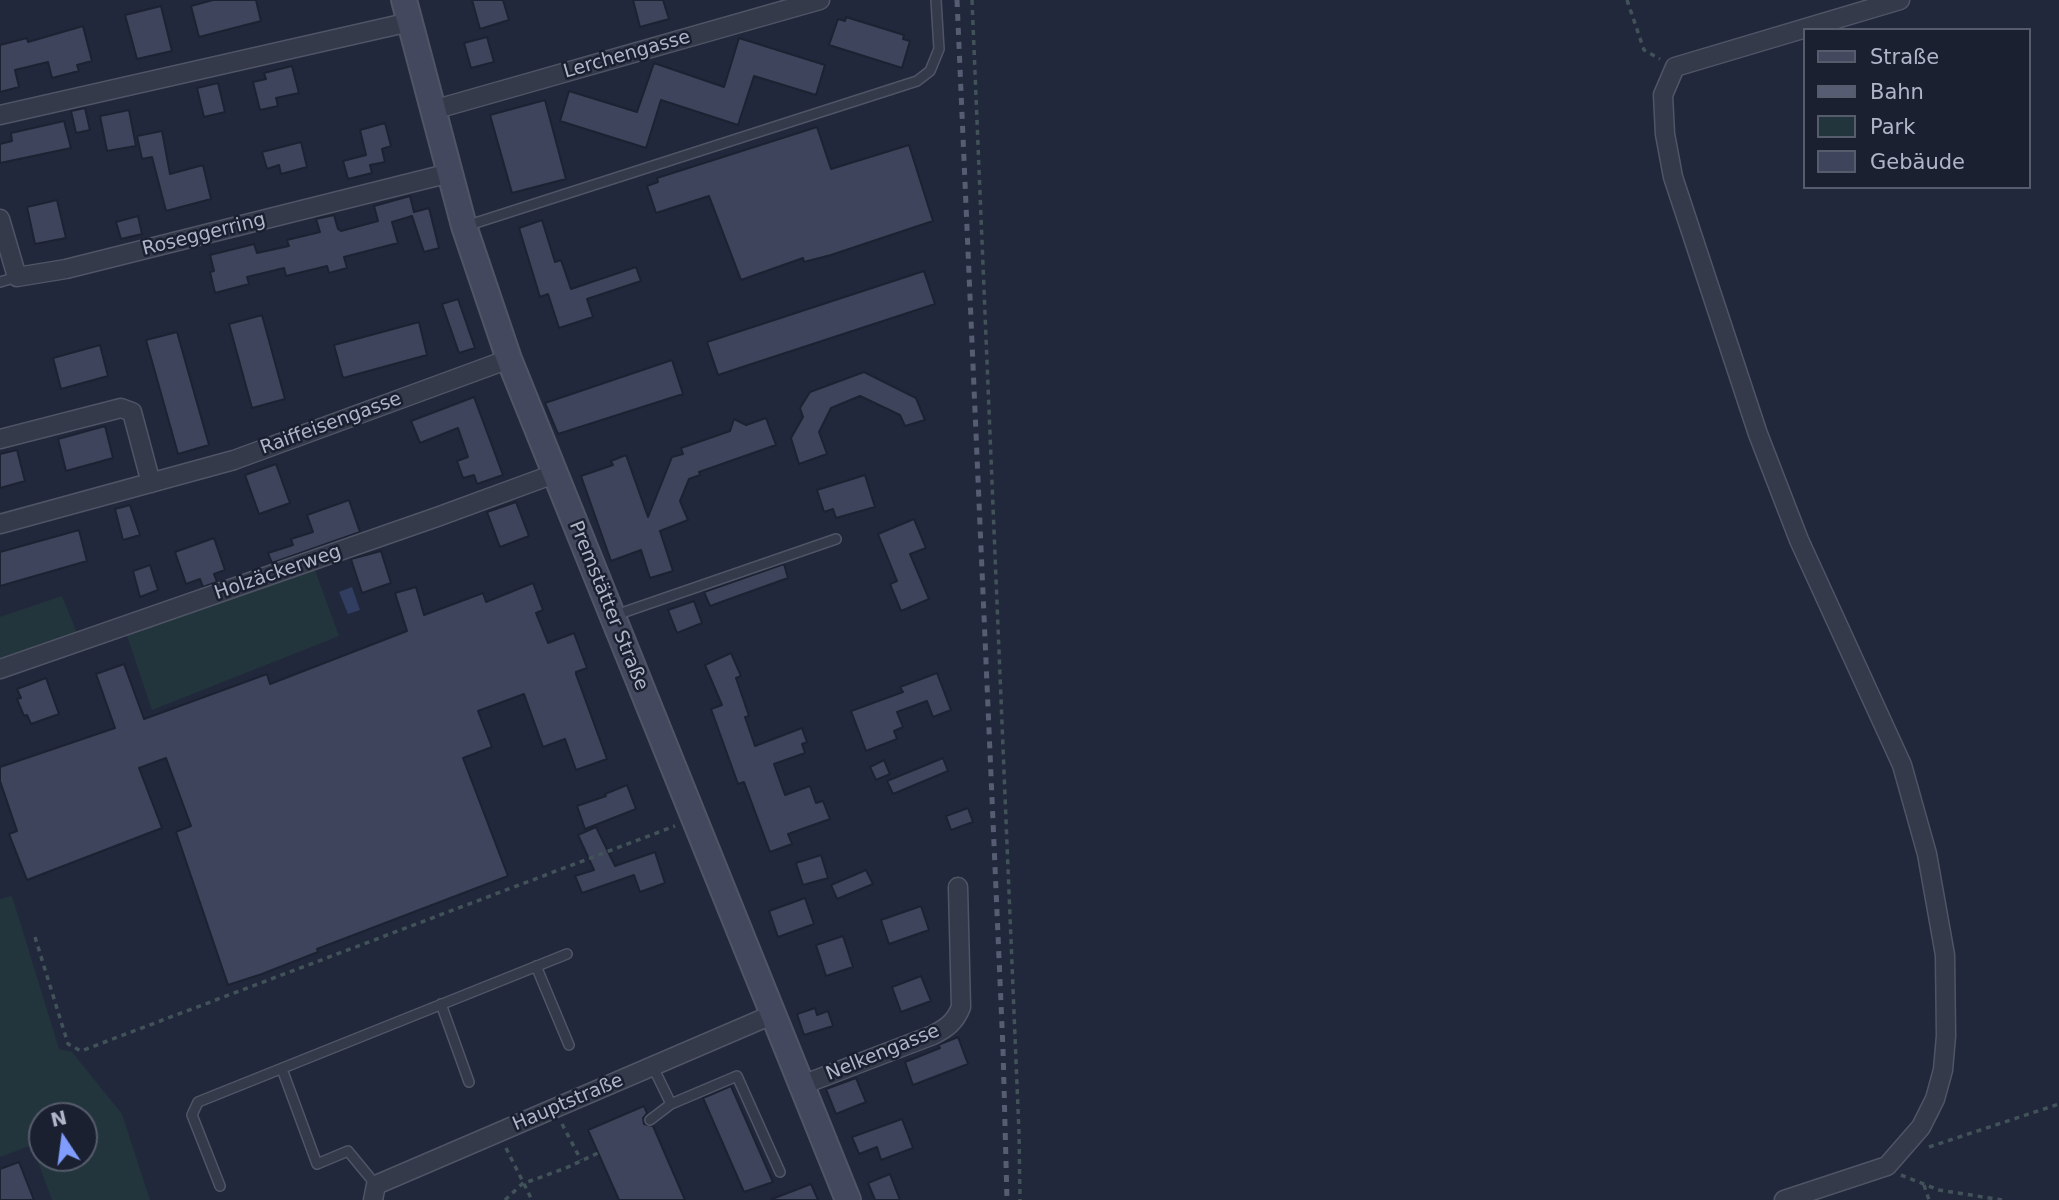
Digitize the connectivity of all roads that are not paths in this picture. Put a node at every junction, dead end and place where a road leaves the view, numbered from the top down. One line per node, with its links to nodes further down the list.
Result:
1 (820, 0): 7 (street, Lerchengasse)
2 (936, 0): 11 (lane)
3 (1900, 0): 5 (street)
4 (407, 11): 7 (main road, Premstätter Straße); 8 (street)
5 (1806, 28)
6 (1804, 29): 37 (street)
7 (433, 110): 9 (main road, Premstätter Straße)
8 (0, 115)
9 (450, 173): 11 (main road, Premstätter Straße); 12 (street, Roseggerring)
10 (0, 219): 12 (street, Roseggerring)
11 (464, 226): 13 (main road, Premstätter Straße)
12 (8, 280)
13 (509, 359): 15 (main road, Premstätter Straße); 16 (street, Raiffeisengasse)
14 (0, 439): 16 (street)
15 (554, 474): 19 (main road, Premstätter Straße); 20 (street, Holzäckerweg)
16 (151, 483): 17 (street, Raiffeisengasse)
17 (0, 524)
18 (835, 539): 19 (lane)
19 (612, 616): 25 (main road, Premstätter Straße)
20 (0, 669)
21 (958, 887): 30 (street, Nelkengasse)
22 (567, 954): 23 (lane)
23 (536, 966): 24 (lane); 26 (lane)
24 (441, 1004): 28 (lane); 29 (lane)
25 (774, 1014): 27 (street, Hauptstraße); 30 (main road, Premstätter Straße)
26 (569, 1045)
27 (653, 1067): 31 (lane); 35 (street, Hauptstraße)
28 (282, 1069): 34 (lane); 35 (lane)
29 (469, 1082)
30 (802, 1085): 36 (main road, Premstätter Straße)
31 (671, 1104): 32 (lane); 33 (lane)
32 (650, 1120)
33 (780, 1172)
34 (220, 1186)
35 (374, 1192)
36 (848, 1200)
37 (1784, 1200)

